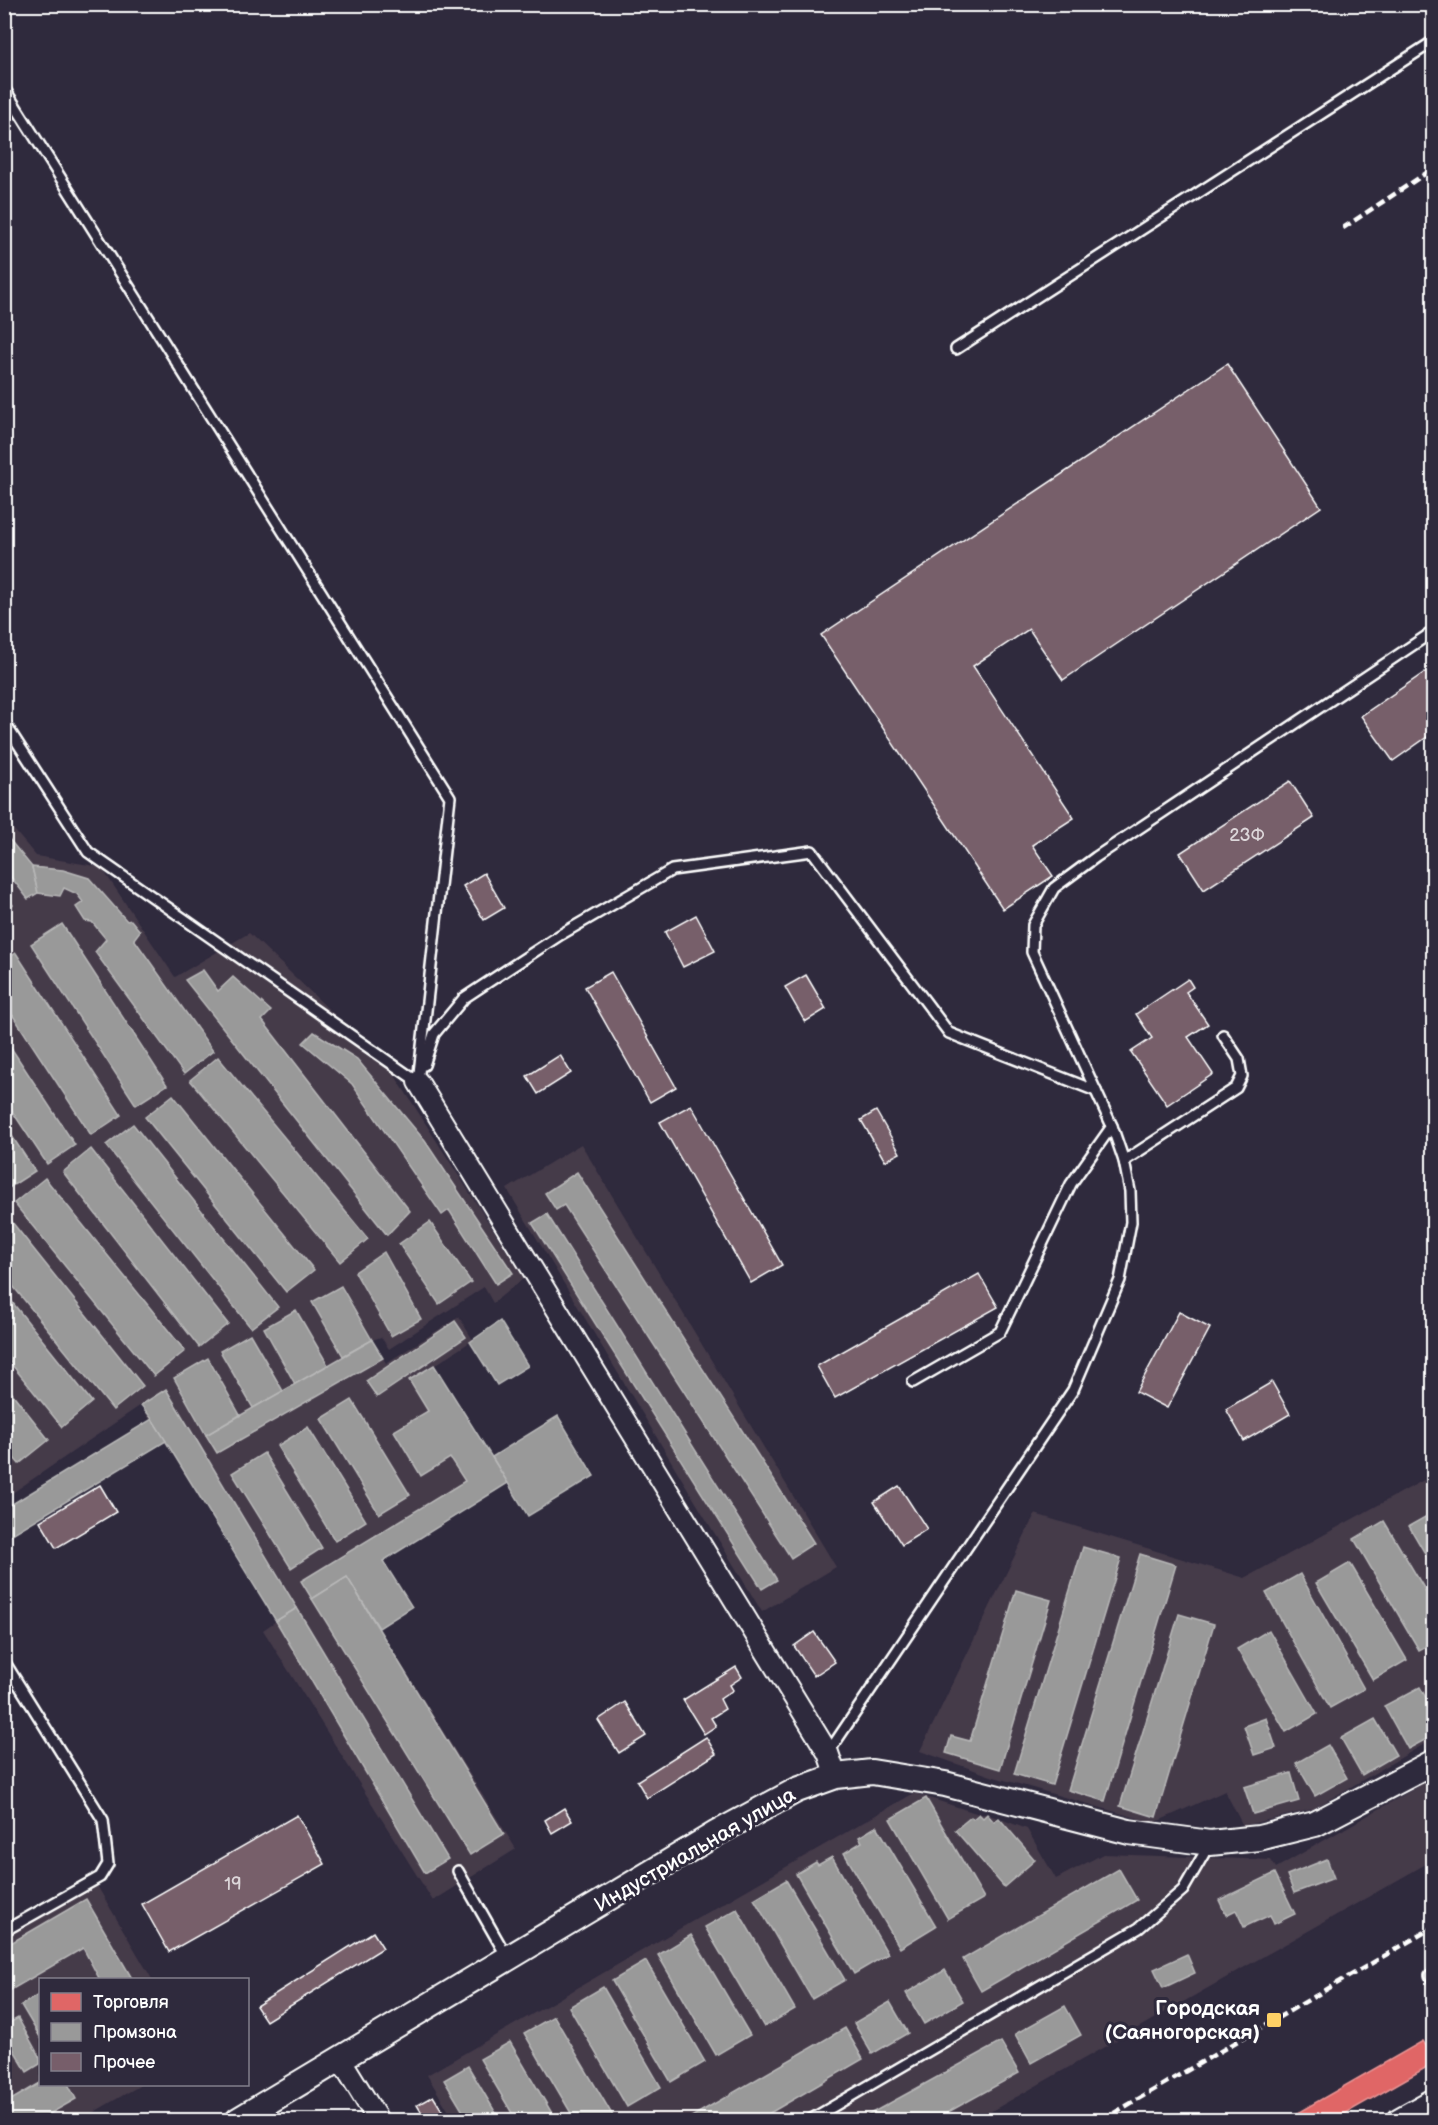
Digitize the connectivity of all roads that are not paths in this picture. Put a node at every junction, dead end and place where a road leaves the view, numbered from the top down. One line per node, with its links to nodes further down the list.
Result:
1 (1434, 41): 3 (lane)
2 (4, 88): 7 (lane)
3 (956, 349)
4 (1434, 631): 8 (lane)
5 (4, 722): 7 (lane)
6 (1223, 1035): 10 (lane)
7 (418, 1083): 8 (lane); 13 (street)
8 (1096, 1091): 9 (lane)
9 (1112, 1126): 10 (lane); 11 (lane)
10 (1124, 1161): 13 (lane)
11 (913, 1382)
12 (4, 1660): 18 (lane)
13 (828, 1753): 15 (street)
14 (1434, 1761): 16 (street, Индустриальная улица)
15 (836, 1776): 16 (street, Индустриальная улица); 19 (street, Индустриальная улица)
16 (1210, 1843): 26 (lane)
17 (458, 1871): 19 (lane)
18 (4, 1931)
19 (508, 1959): 22 (street, Индустриальная улица)
20 (1434, 1973): 21 (lane)
21 (1434, 1982)
22 (341, 2060): 24 (street, Индустриальная улица); 25 (street)
23 (1434, 2101): 27 (street)
24 (238, 2121)
25 (378, 2121)
26 (810, 2121)
27 (1400, 2121)

